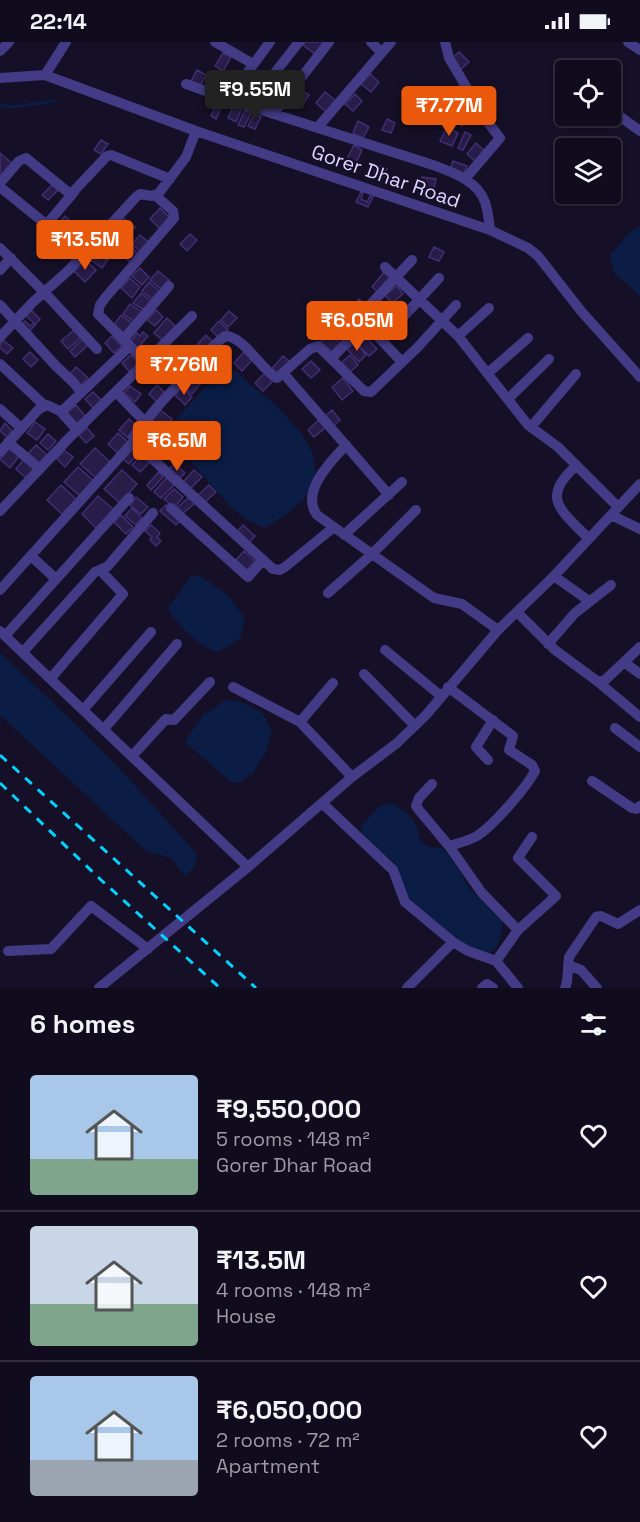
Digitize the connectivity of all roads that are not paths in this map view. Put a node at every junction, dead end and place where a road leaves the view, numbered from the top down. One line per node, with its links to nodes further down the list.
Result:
1 (9, 42): 12 (street)
2 (66, 42): 15 (street)
3 (215, 42): 14 (street)
4 (270, 42): 14 (street)
5 (299, 42): 19 (street)
6 (329, 42): 20 (street)
7 (371, 42): 13 (street)
8 (391, 42): 13 (street)
9 (445, 42): 26 (street)
10 (628, 42): 11 (street)
11 (640, 50)
12 (0, 51)
13 (381, 52): 22 (street)
14 (253, 64): 18 (street)
15 (45, 75): 16 (street, Gorer Dhar Road); 23 (street, Gorer Dhar Road)
16 (0, 78)
17 (186, 84): 18 (street)
18 (234, 101): 19 (street)
19 (253, 108): 20 (street)
20 (273, 114): 22 (street)
21 (621, 117): 24 (street)
22 (318, 128): 26 (street)
23 (196, 130): 25 (street); 31 (street, Gorer Dhar Road)
24 (640, 131)
25 (170, 179): 28 (street); 29 (street)
26 (465, 179): 31 (street)
27 (0, 185): 28 (street); 30 (street)
28 (74, 192): 30 (street)
29 (156, 196): 33 (street); 54 (street)
30 (47, 224): 33 (street)
31 (490, 230): 64 (street, Gorer Dhar Road)
32 (0, 248): 34 (street)
33 (84, 255): 41 (street)
34 (11, 258): 37 (street); 41 (street)
35 (412, 260): 38 (street)
36 (385, 267): 38 (street)
37 (0, 270)
38 (396, 278): 42 (street); 43 (street)
39 (439, 278): 42 (street)
40 (169, 286): 54 (street)
41 (44, 292): 48 (street); 55 (street)
42 (418, 299): 49 (street); 53 (street)
43 (371, 304)
44 (0, 305): 48 (street)
45 (456, 305): 49 (street)
46 (489, 308): 50 (street)
47 (192, 316): 58 (street)
48 (15, 320): 51 (street); 66 (street)
49 (442, 321): 50 (street); 59 (street)
50 (458, 336): 61 (street)
51 (0, 337)
52 (528, 338): 61 (street)
53 (382, 340): 56 (street); 59 (street)
54 (126, 343): 58 (street); 66 (street)
55 (97, 349)
56 (332, 358): 59 (street); 62 (street)
57 (549, 359): 67 (street)
58 (146, 362): 65 (street)
59 (402, 362)
60 (0, 363): 68 (street)
61 (488, 373): 67 (street)
62 (284, 374): 71 (street); 77 (street)
63 (576, 374): 72 (street)
64 (640, 377)
65 (117, 392): 71 (street); 74 (street)
66 (81, 393): 70 (street)
67 (508, 399): 72 (street)
68 (44, 405): 70 (street); 73 (street)
69 (0, 409): 73 (street)
70 (60, 411): 74 (street)
71 (144, 421): 75 (street)
72 (531, 427): 79 (street)
73 (21, 428): 76 (street)
74 (77, 430): 80 (street)
75 (134, 441): 95 (street); 96 (street)
76 (8, 442): 78 (street); 80 (street)
77 (346, 445): 83 (street); 90 (street)
78 (0, 452)
79 (576, 465): 88 (street); 93 (street)
80 (40, 469): 87 (street)
81 (402, 482): 83 (street)
82 (640, 483): 88 (street)
83 (389, 495): 92 (street)
84 (129, 498): 99 (street)
85 (171, 508): 96 (street)
86 (416, 510): 94 (street)
87 (0, 511)
88 (614, 511): 91 (street); 93 (street)
89 (153, 513): 97 (street)
90 (334, 527): 92 (street); 96 (street)
91 (640, 529)
92 (344, 535): 94 (street)
93 (588, 538): 98 (street)
94 (371, 555): 102 (street); 105 (street)
95 (31, 556): 99 (street); 101 (street)
96 (262, 561)
97 (100, 570): 112 (street); 116 (street)
98 (554, 576): 103 (street); 104 (street)
99 (56, 579): 107 (street)
100 (611, 585): 103 (street)
101 (0, 590)
102 (328, 593)
103 (589, 601): 109 (street)
104 (517, 612): 105 (street); 109 (street)
105 (498, 630): 121 (street)
106 (151, 632): 123 (street)
107 (3, 633): 112 (street)
108 (177, 644): 128 (street)
109 (548, 644): 117 (street)
110 (640, 647): 113 (street)
111 (385, 650): 122 (street)
112 (23, 652): 116 (street)
113 (624, 662): 115 (street); 117 (street)
114 (364, 674): 127 (street)
115 (640, 674)
116 (51, 678): 123 (street)
117 (597, 681): 124 (street)
118 (210, 682): 131 (street)
119 (333, 683): 126 (street)
120 (233, 687): 126 (street)
121 (448, 687): 122 (street); 125 (street)
122 (441, 696): 127 (street)
123 (83, 710): 128 (street)
124 (640, 717)
125 (493, 720): 132 (street); 139 (street)
126 (300, 722): 133 (street)
127 (415, 726): 133 (street)
128 (104, 729): 131 (street)
129 (615, 729): 130 (street)
130 (640, 747)
131 (132, 756): 140 (street)
132 (488, 760)
133 (352, 777): 136 (street)
134 (592, 781): 137 (street)
135 (432, 784): 139 (street)
136 (322, 803): 140 (street); 143 (street)
137 (640, 806)
138 (532, 837): 142 (street)
139 (450, 846): 142 (street)
140 (248, 867): 144 (street)
141 (640, 910): 147 (street)
142 (518, 930): 146 (street)
143 (453, 942): 146 (street); 149 (street)
144 (148, 949): 145 (street); 148 (street)
145 (8, 951)
146 (496, 962): 152 (street)
147 (568, 964): 153 (street); 154 (street)
148 (99, 988)
149 (407, 988)
150 (482, 988): 151 (street)
151 (493, 988)
152 (518, 988)
153 (565, 988)
154 (597, 988)

